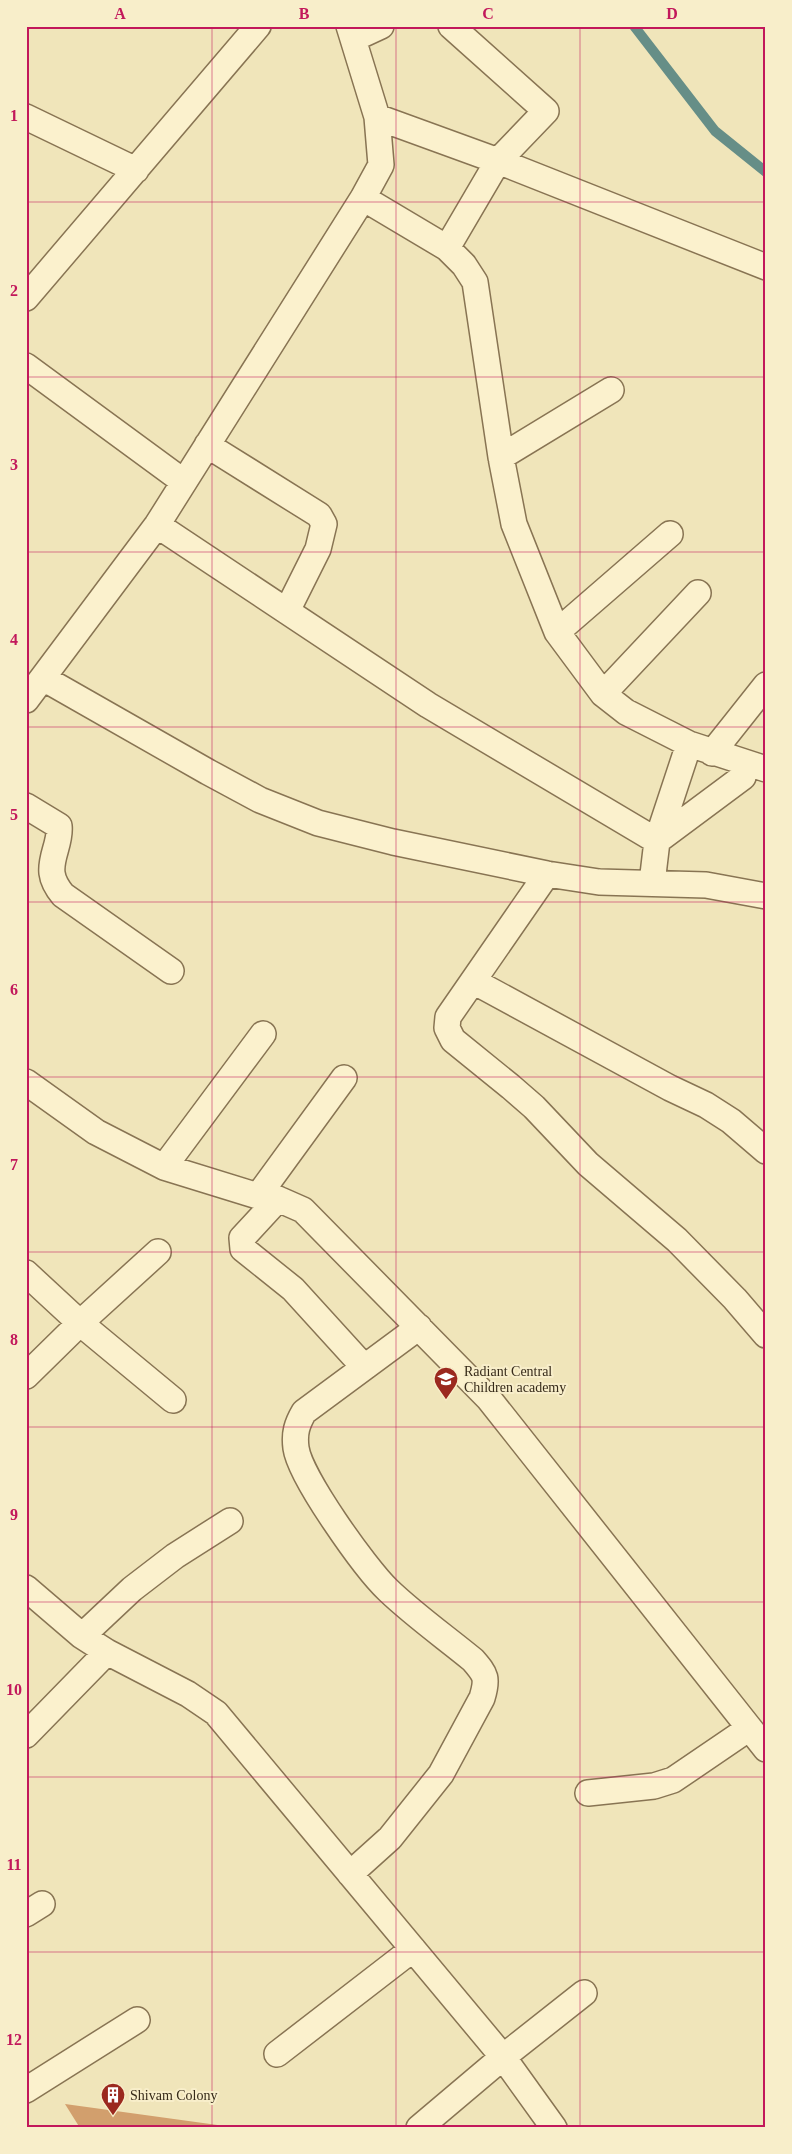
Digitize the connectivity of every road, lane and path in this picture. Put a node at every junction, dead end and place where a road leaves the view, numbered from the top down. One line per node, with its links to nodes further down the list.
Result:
1 (258, 26): 8 (street)
2 (381, 26): 4 (street)
3 (451, 26): 7 (street)
4 (351, 32): 6 (street)
5 (26, 117): 8 (street)
6 (377, 117): 7 (street); 9 (street)
7 (498, 162): 10 (street); 11 (street)
8 (136, 170): 12 (street)
9 (363, 198): 10 (street); 15 (street)
10 (447, 248): 16 (street)
11 (766, 267)
12 (26, 298)
13 (26, 366): 17 (street)
14 (611, 390): 16 (street)
15 (207, 445): 17 (street); 21 (street)
16 (501, 457): 22 (street)
17 (184, 482): 18 (street)
18 (157, 525): 21 (street); 23 (street)
19 (670, 534): 22 (street)
20 (698, 594): 25 (street)
21 (287, 611): 31 (street)
22 (557, 632): 25 (street)
23 (43, 678): 26 (street); 32 (street)
24 (766, 685): 28 (street)
25 (603, 694): 27 (street)
26 (26, 700)
27 (689, 744): 28 (street); 31 (street)
28 (712, 753): 29 (street)
29 (755, 773): 31 (street)
30 (26, 806): 35 (street)
31 (658, 841): 33 (street)
32 (547, 874): 33 (street); 36 (street)
33 (652, 883): 34 (street)
34 (766, 896)
35 (171, 971)
36 (473, 981): 40 (street); 47 (street)
37 (263, 1034): 41 (street)
38 (344, 1078): 42 (street)
39 (26, 1082): 41 (street)
40 (766, 1151)
41 (164, 1167): 42 (street)
42 (268, 1198): 46 (street); 48 (street)
43 (158, 1252): 45 (street)
44 (26, 1273): 45 (street)
45 (80, 1323): 49 (street); 50 (street)
46 (419, 1327): 48 (street); 55 (street)
47 (766, 1335)
48 (364, 1366): 59 (street)
49 (26, 1376)
50 (173, 1400)
51 (230, 1521): 53 (street)
52 (26, 1588): 53 (street)
53 (82, 1636): 54 (street)
54 (108, 1652): 56 (street); 59 (street)
55 (748, 1729): 57 (street); 58 (street)
56 (26, 1735)
57 (766, 1750)
58 (588, 1793)
59 (350, 1874): 60 (street)
60 (413, 1949): 63 (street); 64 (street)
61 (584, 1993): 64 (street)
62 (138, 2020): 65 (street)
63 (277, 2054)
64 (503, 2057): 66 (street); 67 (street)
65 (26, 2090)
66 (419, 2128)
67 (554, 2128)

